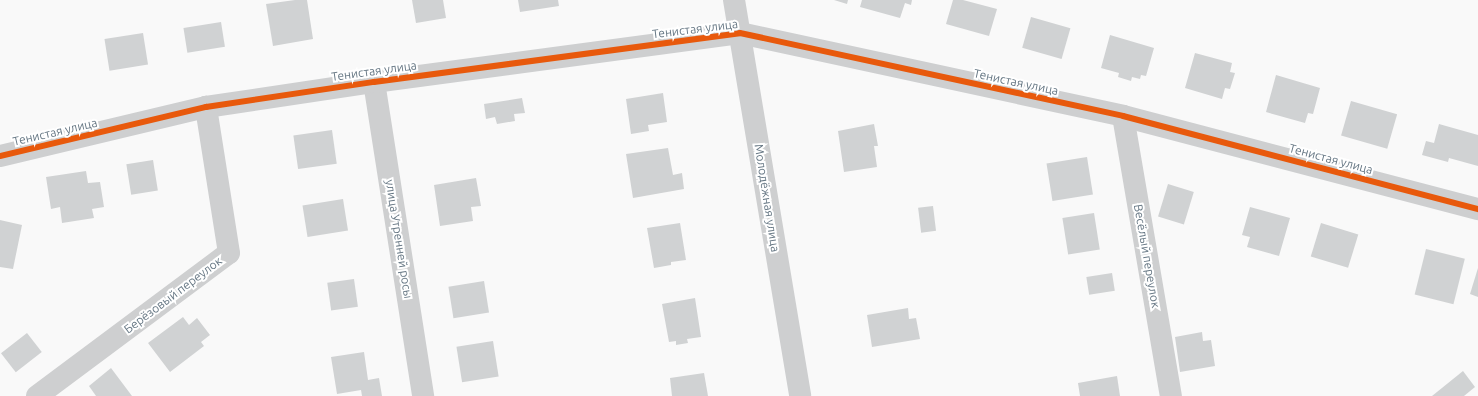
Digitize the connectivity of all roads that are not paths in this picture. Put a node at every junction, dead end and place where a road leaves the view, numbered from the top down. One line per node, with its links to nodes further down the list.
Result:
1 (734, 0): 2 (street, Молодёжная улица)
2 (740, 33): 3 (street, Тенистая улица); 5 (street, Тенистая улица); 10 (street, Молодёжная улица)
3 (374, 82): 4 (street, Тенистая улица); 9 (street, улица Утренней росы)
4 (206, 107): 6 (street, Тенистая улица); 8 (street, Берёзовый переулок)
5 (1123, 116): 7 (street, Тенистая улица); 11 (street, Весёлый переулок)
6 (0, 156)
7 (1478, 209)
8 (37, 396)
9 (423, 396)
10 (800, 396)
11 (1171, 396)

